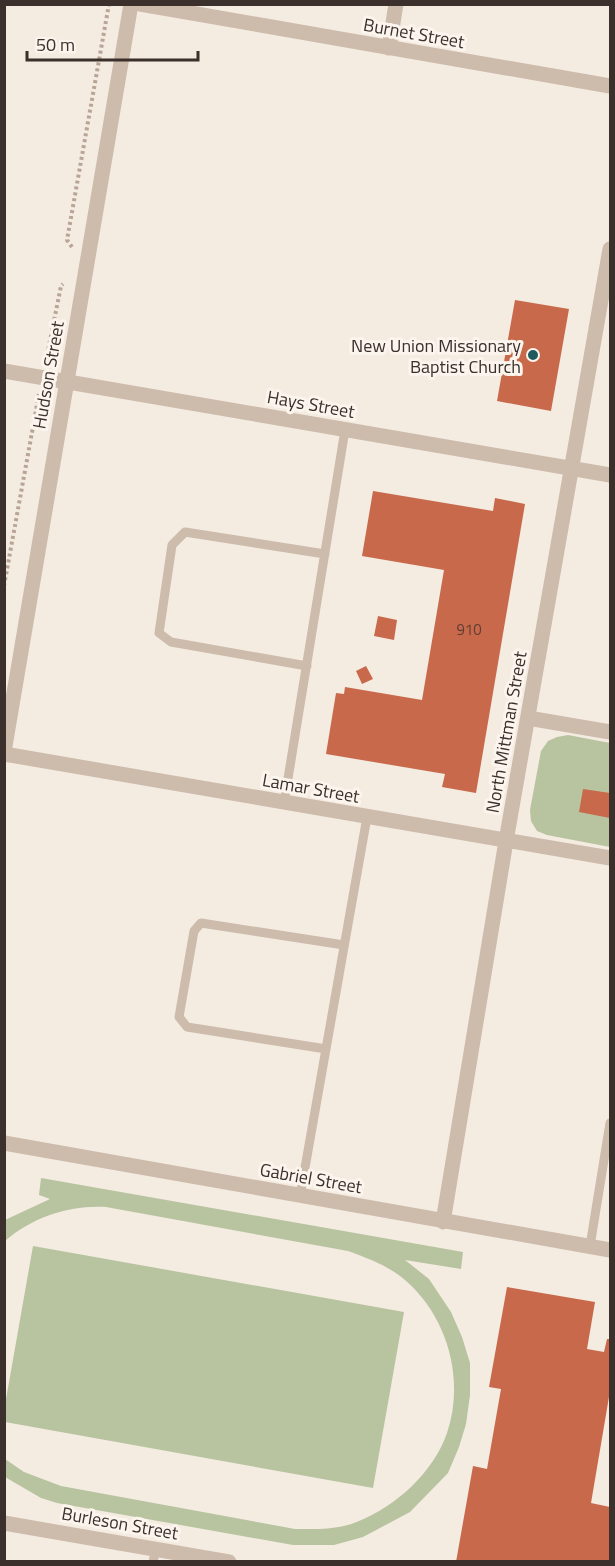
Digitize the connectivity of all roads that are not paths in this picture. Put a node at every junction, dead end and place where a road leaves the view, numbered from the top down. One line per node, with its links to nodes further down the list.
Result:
1 (131, 4): 9 (street, Hudson Street)
2 (140, 4): 4 (street, Burnet Street)
3 (396, 4): 5 (street)
4 (200, 10): 5 (street, Burnet Street)
5 (388, 48): 6 (street, Burnet Street)
6 (610, 86)
7 (610, 249): 11 (street, North Mittman Street)
8 (4, 371): 9 (street, Hays Street)
9 (66, 382): 10 (street, Hays Street); 17 (street, Hudson Street)
10 (345, 430): 11 (street, Hays Street); 13 (lane)
11 (572, 468): 12 (street, Hays Street); 15 (street, North Mittman Street)
12 (610, 475)
13 (325, 554): 14 (lane); 14 (lane)
14 (307, 666): 18 (lane)
15 (528, 718): 16 (street); 20 (street, North Mittman Street)
16 (610, 732)
17 (4, 753): 18 (street, Lamar Street)
18 (284, 803): 19 (street, Lamar Street)
19 (367, 817): 20 (street, Lamar Street); 22 (lane)
20 (506, 840): 21 (street, Lamar Street); 27 (street, North Mittman Street)
21 (610, 858)
22 (345, 945): 23 (lane); 23 (lane)
23 (326, 1049): 26 (lane)
24 (610, 1123): 28 (lane)
25 (4, 1143): 26 (street, Gabriel Street)
26 (300, 1196): 27 (street, Gabriel Street)
27 (443, 1222): 28 (street, Gabriel Street)
28 (590, 1246): 29 (street, Gabriel Street)
29 (610, 1250)
30 (4, 1523): 31 (street, Burleson Street)
31 (154, 1555): 32 (street, Burleson Street)
32 (229, 1562)

